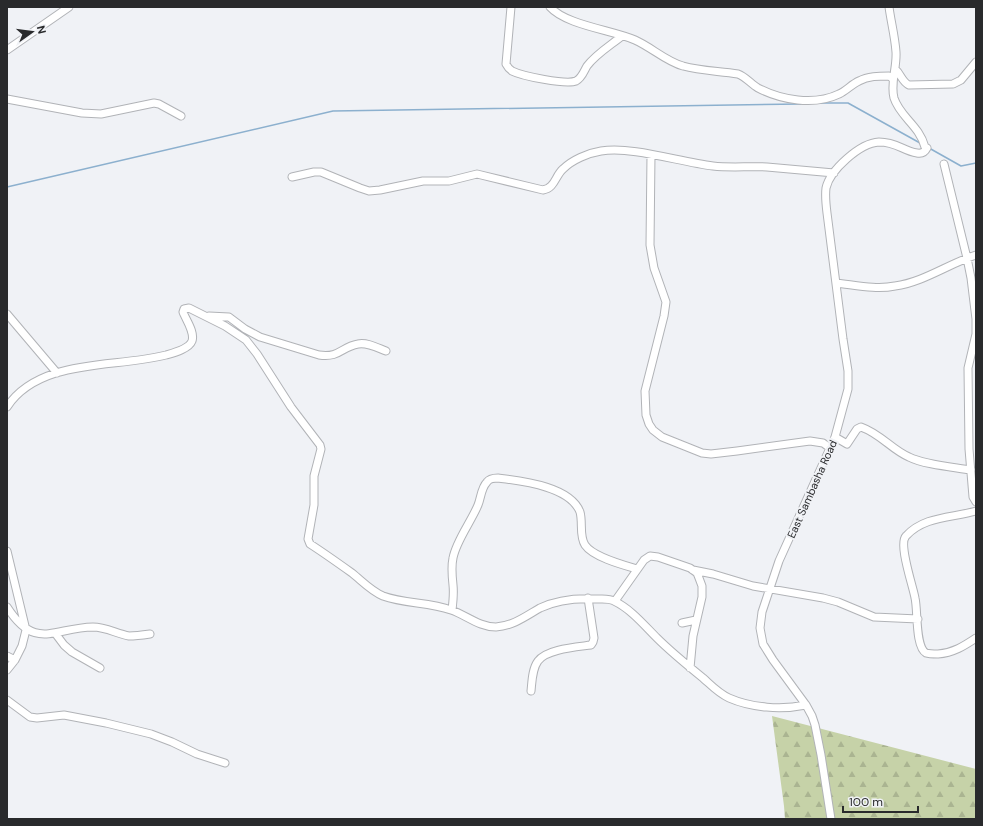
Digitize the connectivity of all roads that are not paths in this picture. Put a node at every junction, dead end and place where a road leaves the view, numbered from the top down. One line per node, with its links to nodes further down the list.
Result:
1 (69, 7): 6 (street)
2 (511, 7): 5 (street)
3 (550, 7): 5 (street)
4 (889, 7): 8 (street)
5 (622, 36): 9 (street)
6 (7, 50)
7 (976, 62): 8 (street)
8 (895, 69): 9 (street)
9 (893, 79): 14 (street, East Sambasha Road)
10 (7, 99): 11 (street)
11 (181, 116)
12 (651, 155): 14 (street); 15 (street); 25 (street)
13 (944, 164): 17 (street)
14 (834, 173): 18 (street, East Sambasha Road)
15 (292, 177)
16 (976, 255): 17 (street)
17 (967, 258): 18 (street); 26 (street)
18 (836, 283): 24 (street, East Sambasha Road)
19 (7, 314): 22 (street)
20 (207, 316): 21 (street); 22 (street); 36 (street)
21 (386, 350)
22 (57, 373): 23 (street)
23 (7, 407)
24 (835, 437): 25 (street, East Sambasha Road); 26 (street)
25 (830, 448): 32 (street, East Sambasha Road)
26 (970, 470): 27 (street)
27 (976, 502)
28 (976, 511): 37 (street)
29 (7, 551): 40 (street)
30 (637, 569): 31 (street); 34 (street); 36 (street)
31 (693, 570): 32 (street); 38 (street)
32 (770, 588): 37 (street); 51 (street, East Sambasha Road)
33 (588, 598): 34 (street); 36 (street); 49 (street)
34 (615, 601): 47 (street)
35 (7, 607): 40 (street)
36 (452, 610)
37 (918, 619): 43 (street)
38 (696, 620): 39 (street); 47 (street)
39 (682, 622)
40 (26, 630): 41 (street); 45 (street)
41 (55, 633): 42 (street); 46 (street)
42 (150, 634)
43 (976, 638)
44 (7, 656): 45 (street)
45 (15, 660): 48 (street)
46 (100, 668)
47 (690, 668): 51 (street)
48 (7, 670)
49 (531, 691)
50 (7, 700): 52 (street)
51 (806, 705): 53 (street, East Sambasha Road)
52 (225, 763)
53 (831, 819)

